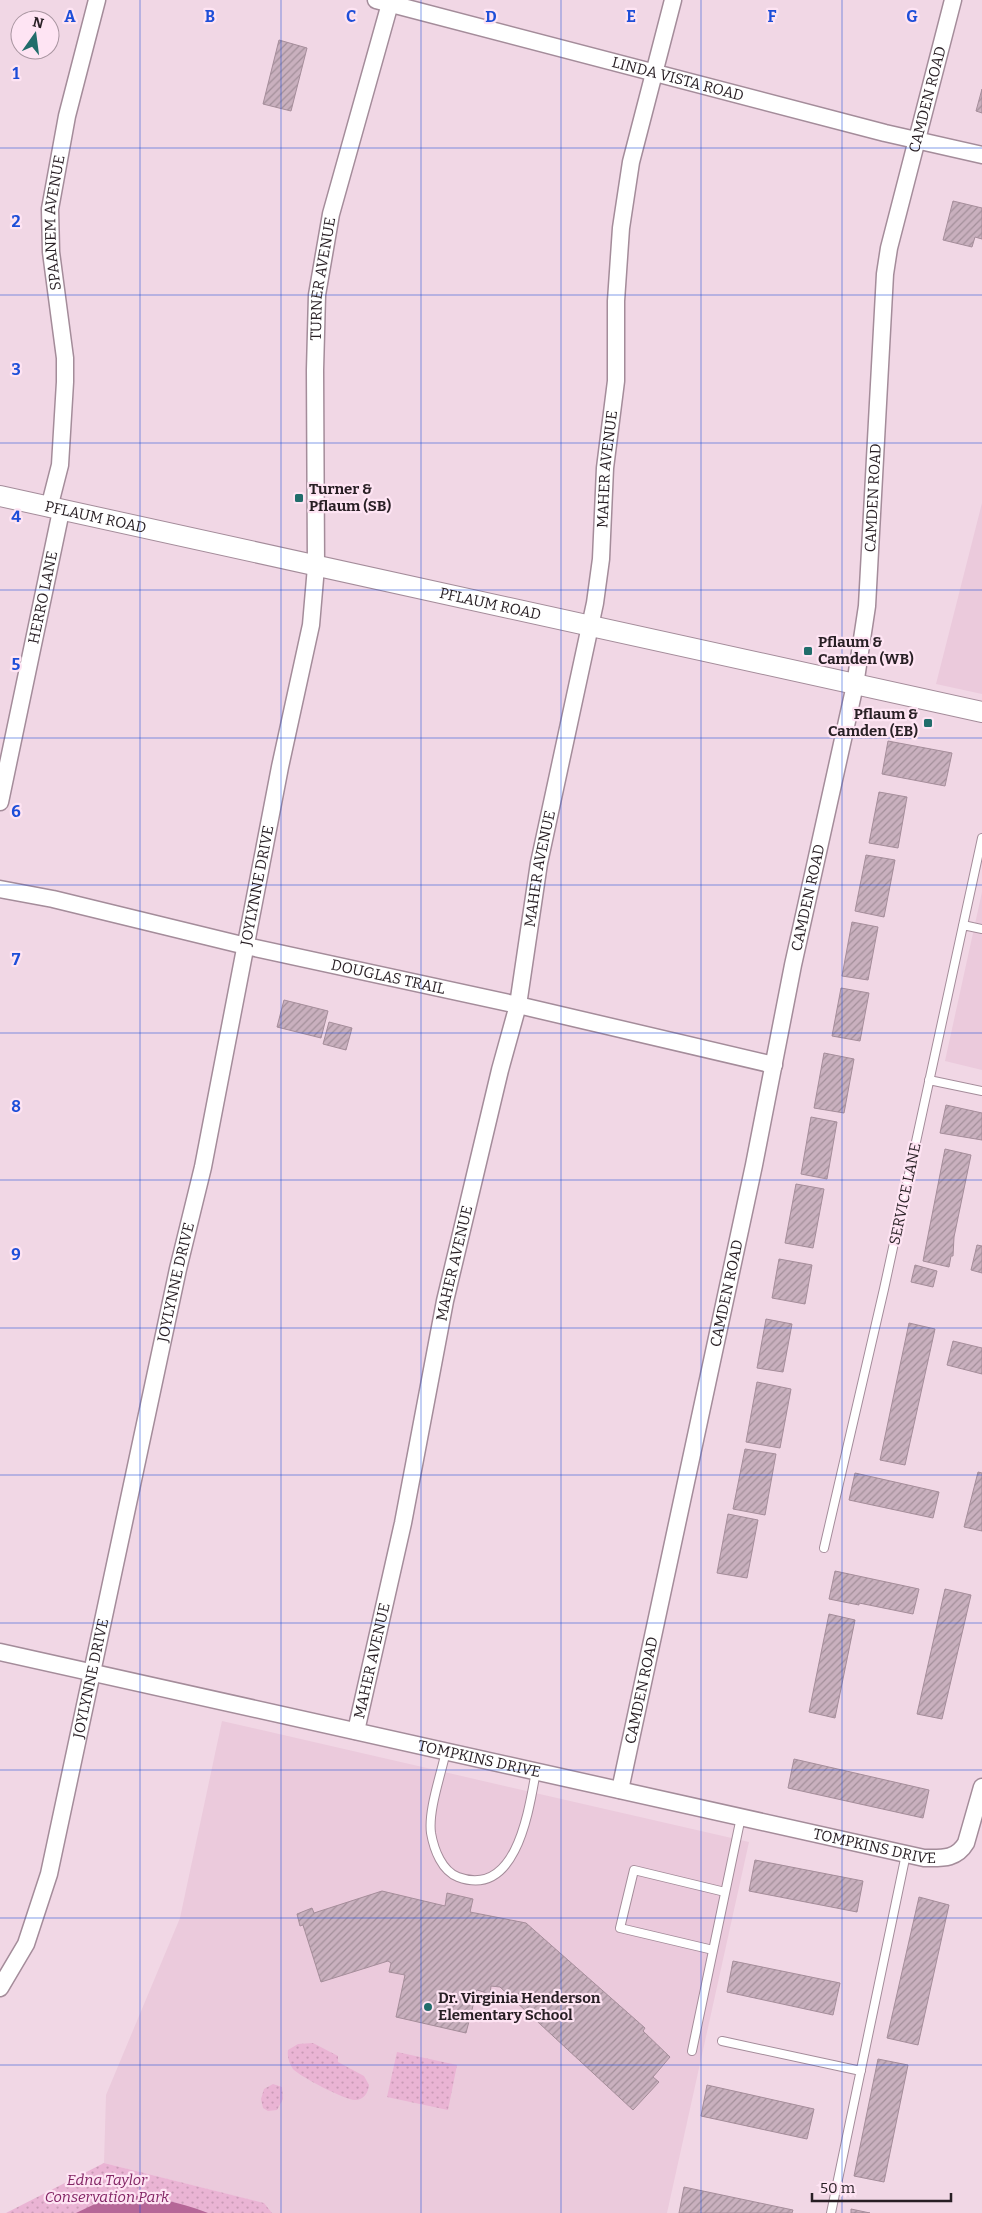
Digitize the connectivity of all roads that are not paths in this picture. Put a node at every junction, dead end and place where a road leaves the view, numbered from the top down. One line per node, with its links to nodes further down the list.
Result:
1 (97, 0): 9 (street, SPAANEM AVENUE)
2 (673, 0): 5 (street, MAHER AVENUE)
3 (952, 0): 6 (street, CAMDEN ROAD)
4 (386, 1): 5 (street, LINDA VISTA ROAD); 10 (street, TURNER AVENUE)
5 (654, 72): 6 (street, LINDA VISTA ROAD); 11 (street, MAHER AVENUE)
6 (916, 140): 7 (street, LINDA VISTA ROAD); 12 (street, CAMDEN ROAD)
7 (982, 155)
8 (0, 496): 9 (street, PFLAUM ROAD)
9 (55, 509): 10 (street, PFLAUM ROAD); 14 (street, HERRO LANE)
10 (316, 567): 11 (street, PFLAUM ROAD); 19 (street, JOYLYNNE DRIVE)
11 (590, 626): 12 (street, PFLAUM ROAD); 20 (street, MAHER AVENUE)
12 (855, 685): 13 (street, PFLAUM ROAD); 21 (street, CAMDEN ROAD)
13 (982, 712)
14 (0, 802)
15 (982, 838): 17 (lane, SERVICE LANE)
16 (0, 889): 19 (street, DOUGLAS TRAIL)
17 (963, 925): 18 (lane); 22 (lane, SERVICE LANE)
18 (982, 929)
19 (246, 946): 20 (street, DOUGLAS TRAIL); 26 (street, JOYLYNNE DRIVE)
20 (518, 1005): 21 (street, DOUGLAS TRAIL); 27 (street, MAHER AVENUE)
21 (774, 1065): 31 (street, CAMDEN ROAD)
22 (930, 1080): 23 (lane); 24 (lane, SERVICE LANE)
23 (982, 1091)
24 (824, 1548)
25 (0, 1652): 26 (street, TOMPKINS DRIVE)
26 (93, 1674): 27 (street, TOMPKINS DRIVE); 36 (street, JOYLYNNE DRIVE)
27 (356, 1731): 28 (street, TOMPKINS DRIVE)
28 (446, 1751): 29 (street, TOMPKINS DRIVE); 29 (lane)
29 (536, 1771): 31 (street, TOMPKINS DRIVE)
30 (982, 1787): 33 (street, TOMPKINS DRIVE)
31 (620, 1790): 32 (street, TOMPKINS DRIVE)
32 (741, 1817): 33 (street, TOMPKINS DRIVE); 34 (lane)
33 (906, 1854): 39 (lane)
34 (725, 1892): 35 (lane); 35 (lane)
35 (713, 1950): 38 (lane)
36 (0, 1988)
37 (722, 2041): 39 (lane)
38 (692, 2051)
39 (860, 2071): 40 (lane)
40 (831, 2213)

